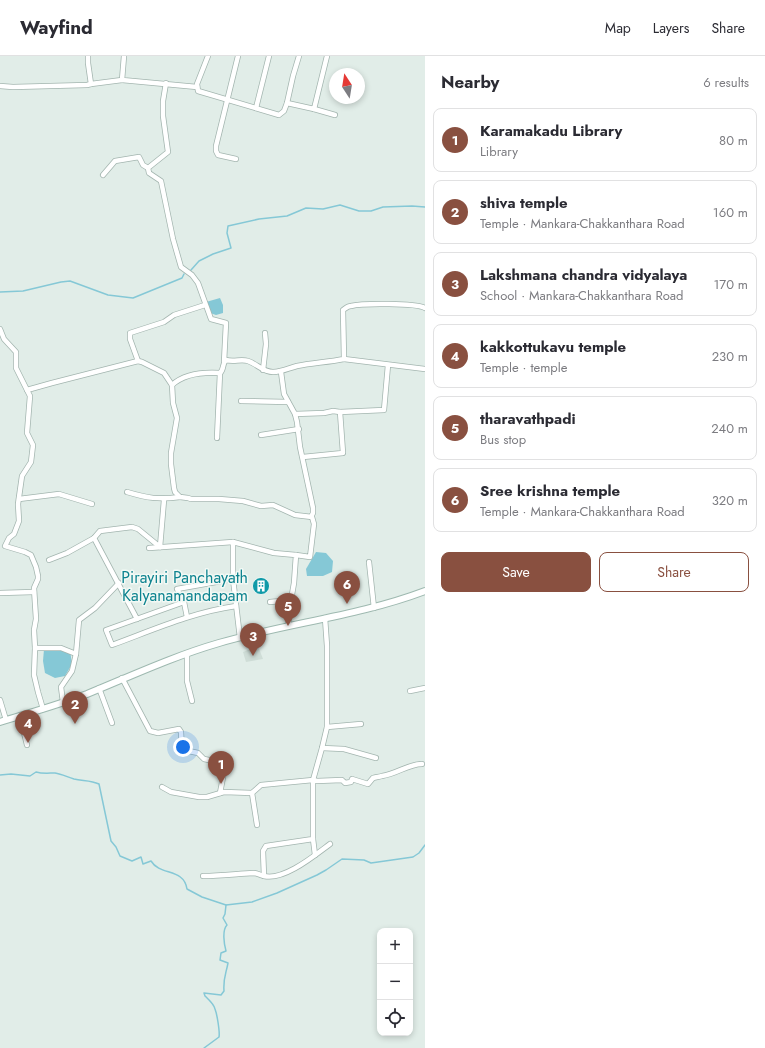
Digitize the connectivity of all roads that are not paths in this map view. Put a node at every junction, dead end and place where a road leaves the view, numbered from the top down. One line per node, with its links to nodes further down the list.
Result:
1 (88, 56): 9 (street)
2 (124, 56): 8 (street)
3 (208, 56): 12 (street)
4 (238, 56): 13 (street)
5 (269, 56): 15 (street)
6 (299, 56): 14 (street)
7 (327, 56): 16 (street)
8 (122, 80): 9 (street); 10 (street)
9 (91, 84): 11 (street)
10 (166, 84): 12 (street); 19 (street)
11 (0, 86)
12 (197, 87): 13 (street)
13 (227, 100): 15 (street); 18 (street)
14 (287, 103): 15 (street); 16 (street)
15 (256, 108)
16 (314, 109): 17 (street)
17 (335, 115)
18 (236, 158)
19 (148, 168): 20 (street); 21 (street)
20 (103, 175)
21 (205, 305): 26 (street); 27 (street)
22 (425, 308): 25 (street)
23 (0, 329): 34 (street)
24 (265, 333): 30 (street)
25 (344, 359): 28 (street); 31 (street)
26 (138, 362): 33 (street); 34 (street)
27 (224, 362): 30 (street); 32 (street)
28 (388, 365): 29 (street); 37 (street)
29 (425, 369)
30 (263, 370): 31 (street)
31 (281, 372): 36 (street)
32 (220, 373): 33 (street); 41 (street)
33 (172, 385): 44 (street)
34 (27, 390): 45 (street)
35 (240, 401): 36 (street)
36 (288, 402): 38 (street)
37 (340, 412): 38 (street); 42 (street)
38 (295, 414): 39 (street)
39 (299, 429): 40 (street); 42 (street)
40 (261, 435)
41 (217, 438)
42 (303, 457): 48 (street)
43 (127, 492): 46 (street)
44 (180, 498): 46 (street); 48 (street)
45 (19, 499): 47 (street); 51 (street)
46 (164, 500): 52 (street)
47 (92, 504)
48 (311, 517): 54 (street)
49 (94, 538): 52 (street); 55 (street); 58 (street)
50 (234, 542): 52 (street); 54 (street); 57 (street)
51 (3, 547): 61 (street)
52 (160, 547): 53 (street)
53 (149, 548)
54 (296, 555): 62 (street)
55 (49, 560)
56 (369, 562): 66 (street)
57 (233, 579): 63 (street); 65 (street)
58 (119, 583): 69 (street); 74 (street)
59 (425, 591): 66 (main road)
60 (0, 592): 61 (street)
61 (34, 592): 72 (street)
62 (291, 600): 64 (street); 70 (street)
63 (184, 602): 67 (street); 69 (street)
64 (270, 602)
65 (236, 606): 67 (street); 71 (street)
66 (374, 608): 68 (main road)
67 (187, 617): 69 (street)
68 (325, 618): 70 (main road); 87 (street)
69 (137, 619)
70 (288, 626): 71 (main road)
71 (240, 638): 73 (main road)
72 (35, 648): 74 (street); 82 (street)
73 (187, 653): 75 (main road); 80 (street)
74 (76, 654): 81 (street)
75 (122, 678): 76 (main road); 94 (street)
76 (99, 688): 81 (main road); 85 (street)
77 (425, 688): 78 (street)
78 (410, 691)
79 (0, 700): 84 (street)
80 (192, 701)
81 (63, 702): 82 (main road)
82 (43, 709): 83 (main road)
83 (20, 716): 84 (main road); 88 (street)
84 (3, 721)
85 (112, 723)
86 (361, 724): 87 (street)
87 (327, 727): 89 (street)
88 (27, 745)
89 (322, 748): 90 (street); 92 (street)
90 (376, 758)
91 (422, 764): 92 (street)
92 (313, 780): 95 (street); 97 (street)
93 (162, 787): 94 (street)
94 (220, 793): 95 (street)
95 (252, 793): 96 (street)
96 (257, 825)
97 (313, 839): 99 (street); 101 (street)
98 (330, 844): 99 (street)
99 (314, 855): 101 (street)
100 (203, 876): 101 (street)
101 (264, 876)

